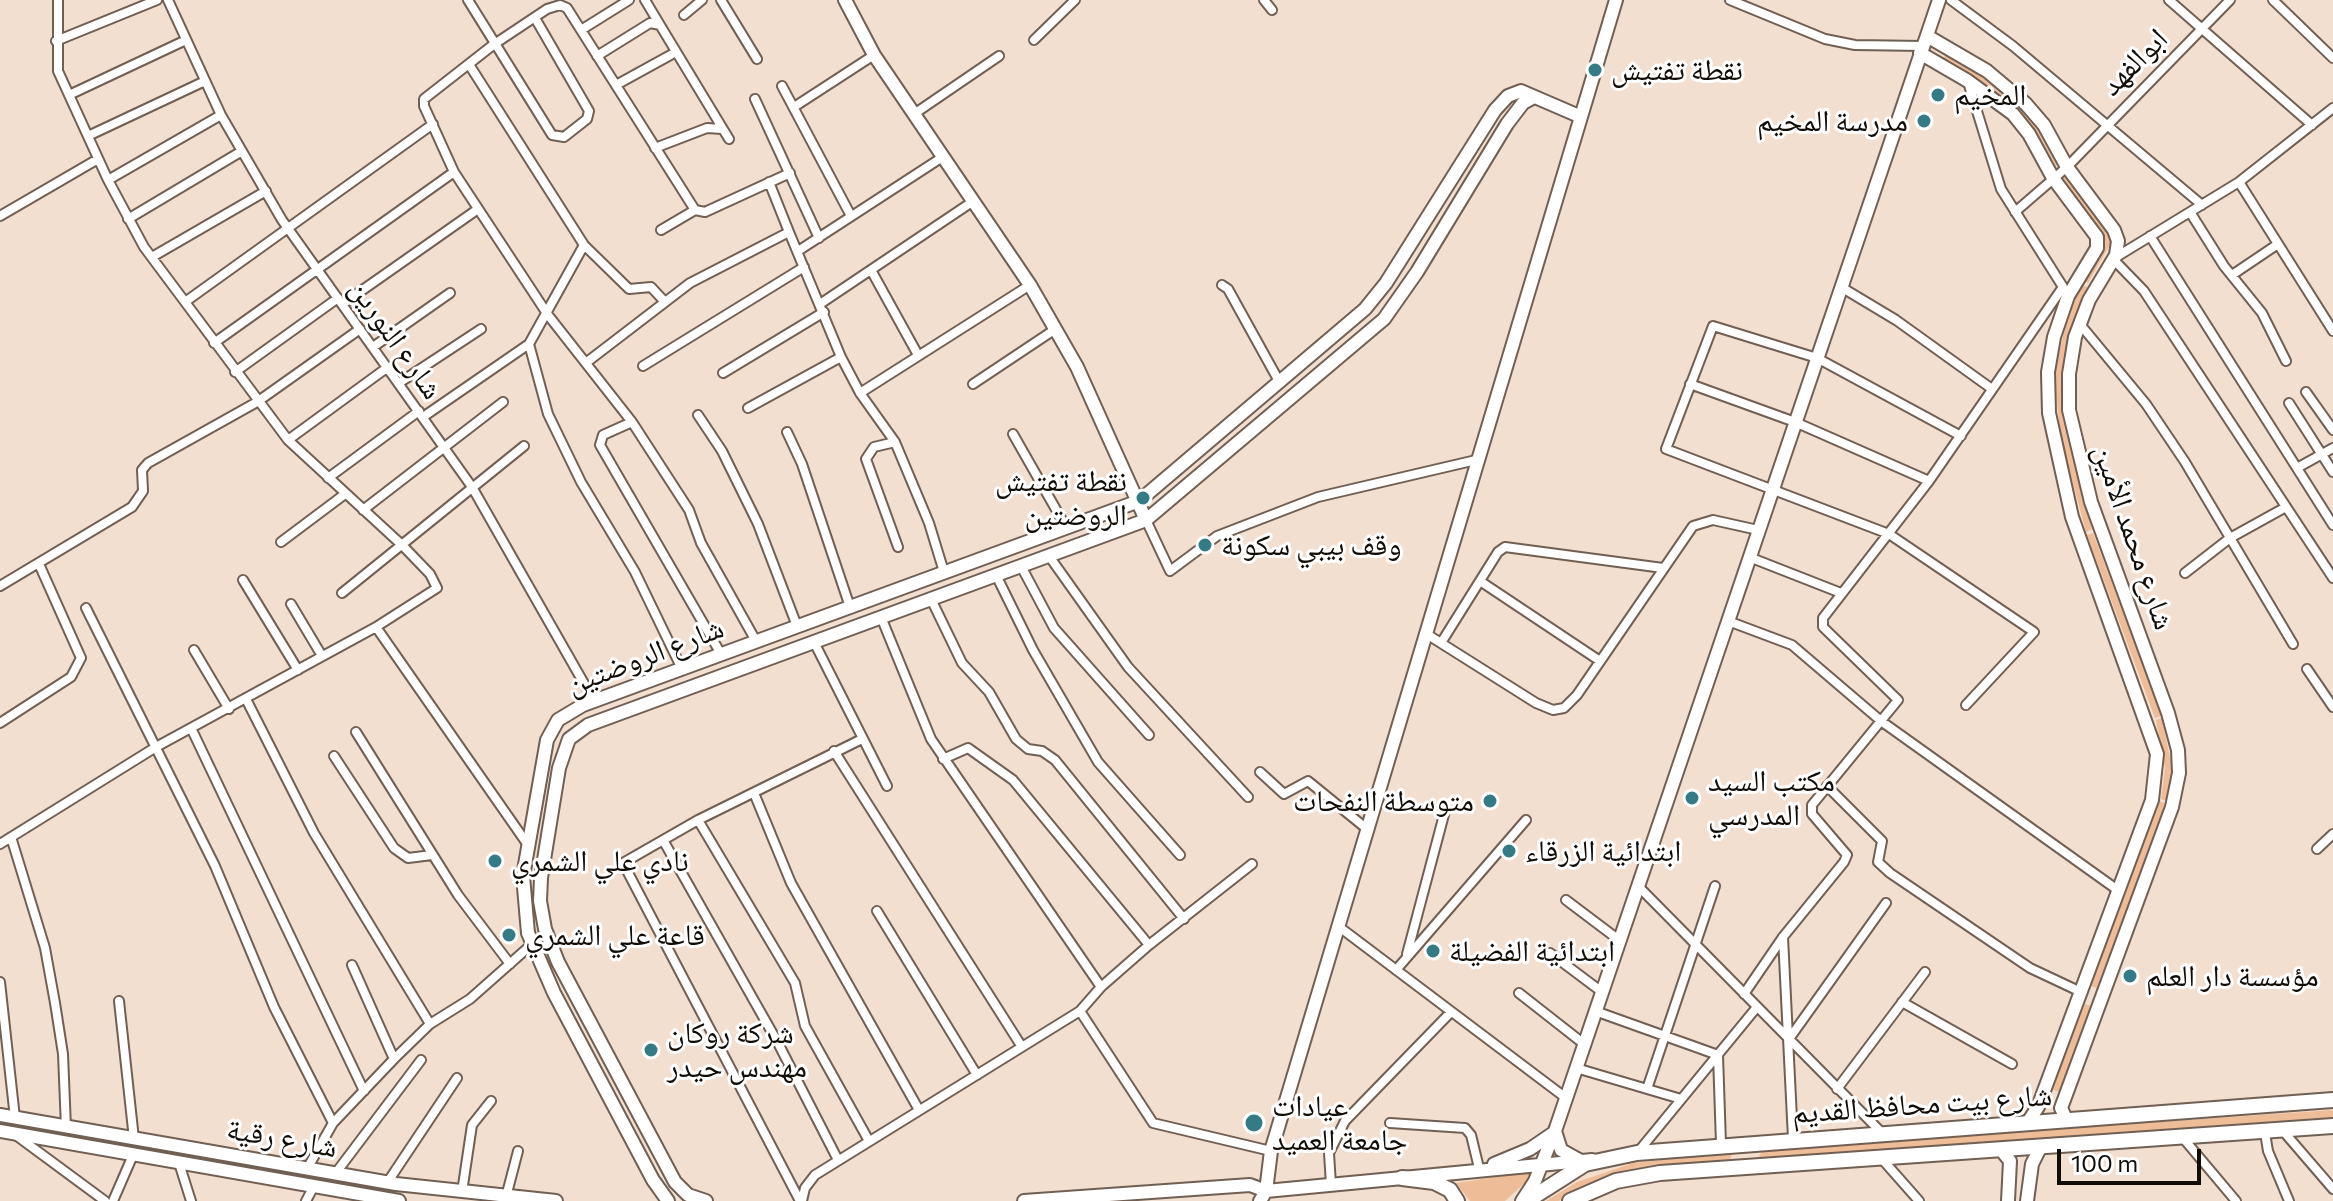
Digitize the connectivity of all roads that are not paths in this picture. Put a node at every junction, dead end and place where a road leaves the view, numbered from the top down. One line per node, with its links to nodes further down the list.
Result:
1 (58, 0): 29 (street)
2 (157, 0): 29 (street)
3 (168, 0): 27 (street, شارع النورين)
4 (480, 0): 19 (street)
5 (629, 0): 26 (street)
6 (645, 0): 24 (street)
7 (702, 0): 22 (street)
8 (721, 0): 37 (street)
9 (845, 0): 33 (main road)
10 (1075, 0): 28 (street)
11 (1264, 0): 21 (street)
12 (1616, 0): 50 (main road)
13 (1730, 0): 31 (street)
14 (1939, 0): 31 (main road)
15 (1951, 0): 52 (street)
16 (2169, 0): 25 (street)
17 (2230, 0): 25 (street, ابوالفهد)
18 (2273, 0): 36 (street)
19 (469, 3): 30 (street)
20 (564, 3): 23 (street); 26 (street)
21 (1272, 10)
22 (684, 15)
23 (535, 18): 30 (street); 30 (street)
24 (660, 25): 32 (street); 34 (street)
25 (2202, 29): 52 (street, ابوالفهد); 53 (street)
26 (581, 30): 34 (street)
27 (186, 40): 39 (street, شارع النورين); 43 (street)
28 (1034, 40)
29 (56, 41): 43 (street)
30 (493, 45): 38 (street)
31 (1923, 45): 40 (main road, شارع محمد الأمين); 62 (main road); 95 (main road)
32 (676, 52): 41 (street); 55 (street)
33 (874, 55): 46 (street); 48 (main road)
34 (597, 56): 41 (street)
35 (999, 56): 48 (street)
36 (2333, 58)
37 (757, 59)
38 (470, 66): 51 (street); 85 (street)
39 (205, 81): 49 (street, شارع النورين); 56 (street)
40 (1968, 81): 65 (main road, شارع محمد الأمين); 74 (street)
41 (616, 85): 58 (street)
42 (782, 86): 46 (street)
43 (69, 95): 56 (street)
44 (1534, 97): 50 (main road); 121 (main road); 156 (main road, شارع الروضتين)
45 (755, 99): 64 (street)
46 (794, 107): 77 (street)
47 (2329, 111): 53 (street); 54 (street)
48 (914, 114): 60 (main road)
49 (221, 115): 59 (street, شارع النورين); 66 (street)
50 (1579, 116): 145 (main road)
51 (433, 124): 63 (street); 79 (street)
52 (2106, 124): 62 (street, ابوالفهد); 71 (street)
53 (2312, 125): 68 (street)
54 (2333, 125)
55 (722, 129): 57 (street); 58 (street)
56 (88, 136): 61 (street)
57 (729, 139)
58 (655, 148): 73 (street)
59 (242, 151): 69 (street, شارع النورين); 78 (street)
60 (941, 158): 70 (main road); 77 (street)
61 (98, 159): 66 (street); 76 (street)
62 (2067, 167): 65 (street); 88 (main road)
63 (454, 172): 72 (street); 90 (street)
64 (790, 173): 67 (street); 83 (street)
65 (2053, 178): 74 (street); 96 (main road, شارع محمد الأمين)
66 (108, 180): 78 (street)
67 (769, 182): 73 (street); 81 (street)
68 (2239, 182): 71 (street); 84 (street)
69 (266, 191): 79 (street, شارع النورين); 87 (street)
70 (972, 202): 91 (street); 93 (main road)
71 (2202, 205): 75 (street)
72 (478, 209): 98 (street); 102 (street)
73 (695, 210): 80 (street)
74 (2015, 212): 96 (street)
75 (2190, 212): 82 (street); 92 (street)
76 (0, 216)
77 (851, 216): 83 (street)
78 (128, 219): 87 (street)
79 (288, 228): 90 (street, شارع النورين); 99 (street)
80 (661, 230)
81 (789, 232): 86 (street); 100 (street)
82 (2150, 236): 88 (street); 146 (street)
83 (819, 238): 86 (street)
84 (2278, 244): 92 (street); 107 (street)
85 (584, 245): 100 (street); 102 (street)
86 (798, 251): 89 (street)
87 (152, 257): 99 (street)
88 (2113, 259): 103 (main road, شارع محمد الأمين); 154 (street)
89 (804, 267): 101 (street); 116 (street)
90 (316, 268): 98 (street, شارع النورين); 108 (street)
91 (871, 270): 101 (street); 111 (street)
92 (2232, 275): 114 (street)
93 (1030, 285): 106 (main road); 111 (street)
94 (1222, 285): 121 (street)
95 (1841, 287): 113 (main road); 124 (street)
96 (2065, 291): 124 (street); 234 (main road, شارع محمد الأمين)
97 (450, 293): 110 (street)
98 (341, 301): 104 (street, شارع النورين); 118 (street)
99 (185, 302): 108 (street)
100 (665, 302): 115 (street)
101 (822, 308): 112 (street); 119 (street)
102 (548, 315): 109 (street); 115 (street)
103 (2079, 323): 161 (street); 257 (main road, شارع محمد الأمين)
104 (360, 329): 110 (street, شارع النورين); 127 (street)
105 (481, 329): 120 (street)
106 (1054, 330): 122 (street); 153 (main road)
107 (2333, 331)
108 (214, 343): 118 (street)
109 (529, 344): 131 (street); 196 (street)
110 (373, 347): 117 (street, شارع النورين)
111 (918, 355): 126 (street)
112 (841, 357): 126 (street); 130 (street)
113 (1817, 358): 123 (street); 134 (main road); 138 (street)
114 (2286, 361)
115 (587, 362): 133 (street)
116 (643, 366)
117 (388, 367): 120 (street, شارع النورين); 139 (street)
118 (235, 372): 127 (street)
119 (723, 373)
120 (399, 383): 131 (street, شارع النورين)
121 (1281, 383): 153 (main road)
122 (973, 384)
123 (1690, 384): 134 (street); 151 (street)
124 (1992, 389): 138 (street)
125 (2306, 392): 135 (street)
126 (860, 393): 140 (street)
127 (257, 402): 139 (street); 167 (street)
128 (503, 402): 143 (street)
129 (2289, 403): 144 (street)
130 (748, 408)
131 (421, 414): 143 (street, شارع النورين); 148 (street)
132 (698, 415): 185 (street)
133 (632, 422): 188 (street); 193 (street)
134 (1795, 422): 149 (street); 151 (main road)
135 (2333, 430)
136 (787, 432): 181 (street)
137 (1013, 434): 158 (street)
138 (1961, 436): 149 (street)
139 (288, 440): 148 (street)
140 (895, 442): 164 (street); 170 (street)
141 (524, 446): 150 (street)
142 (2333, 448): 144 (street)
143 (445, 449): 150 (street, شارع النورين); 155 (street)
144 (2321, 455): 146 (street); 147 (street)
145 (1476, 460): 156 (street); 187 (main road)
146 (2297, 468): 157 (street)
147 (2333, 472)
148 (328, 478): 152 (street)
149 (1929, 481): 160 (street)
150 (472, 487): 163 (street); 200 (street, شارع النورين)
151 (1773, 488): 159 (main road); 160 (street)
152 (345, 494): 155 (street); 162 (street)
153 (1139, 501): 156 (main road); 158 (main road, شارع الروضتين)
154 (2286, 507): 161 (street); 173 (street)
155 (363, 510): 163 (street)
156 (1146, 520): 165 (main road, شارع الروضتين)
157 (2333, 525)
158 (1066, 527): 170 (main road, شارع الروضتين)
159 (1758, 530): 166 (main road); 169 (street)
160 (1889, 534): 178 (street); 201 (street)
161 (2230, 538): 171 (street); 191 (street)
162 (281, 542)
163 (403, 546): 177 (street); 186 (street)
164 (898, 547)
165 (1049, 556): 168 (main road, شارع الروضتين); 218 (street)
166 (1749, 557): 178 (street); 184 (main road)
167 (39, 564): 176 (street); 205 (street)
168 (1021, 566): 172 (main road, شارع الروضتين); 208 (street)
169 (1663, 568): 175 (street); 195 (street)
170 (944, 572): 181 (main road, شارع الروضتين)
171 (2185, 573)
172 (996, 575): 179 (main road, شارع الروضتين); 230 (street)
173 (2333, 578)
174 (243, 580): 198 (street)
175 (1480, 581): 190 (street); 195 (street)
176 (0, 586)
177 (342, 593)
178 (1841, 593): 204 (street)
179 (931, 599): 183 (main road, شارع الروضتين); 238 (street)
180 (291, 604): 194 (street)
181 (850, 607): 185 (main road, شارع الروضتين)
182 (86, 608): 210 (street)
183 (881, 617): 189 (main road, شارع الروضتين); 213 (street)
184 (1728, 621): 204 (street); 232 (main road)
185 (797, 626): 188 (main road, شارع الروضتين)
186 (376, 627): 194 (street); 227 (street)
187 (1425, 633): 190 (street); 222 (main road)
188 (756, 641): 193 (main road, شارع الروضتين)
189 (814, 642): 209 (street); 324 (main road, شارع الروضتين)
190 (1441, 643): 195 (street)
191 (2293, 644)
192 (194, 650): 203 (street)
193 (721, 654): 196 (main road, شارع الروضتين)
194 (322, 656): 198 (street)
195 (1600, 661)
196 (682, 669): 200 (main road, شارع الروضتين)
197 (2307, 669): 202 (street)
198 (298, 670): 199 (street)
199 (246, 699): 203 (street); 264 (street)
200 (594, 701): 227 (main road, شارع الروضتين)
201 (1966, 705)
202 (2333, 707)
203 (229, 709): 206 (street)
204 (1881, 721): 216 (street); 234 (street)
205 (0, 723)
206 (192, 730): 210 (street); 278 (street)
207 (356, 732): 229 (street)
208 (1149, 735)
209 (862, 739): 211 (street); 215 (street)
210 (156, 747): 224 (street); 288 (street)
211 (834, 751): 217 (street); 268 (street)
212 (334, 756): 229 (street)
213 (943, 759): 243 (street); 252 (street)
214 (1260, 772): 222 (street)
215 (887, 786)
216 (1827, 786): 240 (street); 254 (street)
217 (754, 793): 220 (street); 283 (street)
218 (1248, 797)
219 (1445, 811): 246 (street)
220 (698, 820): 225 (street); 300 (street)
221 (1526, 820): 246 (street)
222 (1367, 829): 239 (main road)
223 (2333, 834): 228 (street)
224 (11, 837): 226 (street); 291 (street)
225 (663, 840): 313 (street); 342 (street)
226 (0, 844)
227 (528, 846): 242 (main road, شارع الروضتين)
228 (2317, 849)
229 (432, 855): 247 (street)
230 (1180, 855)
231 (1252, 864): 238 (street)
232 (1638, 886): 241 (main road); 244 (street)
233 (1715, 886): 244 (street)
234 (2119, 891): 254 (main road, شارع محمد الأمين)
235 (1566, 900): 241 (street)
236 (1886, 903): 266 (street)
237 (877, 911): 274 (street)
238 (1184, 919): 243 (street)
239 (1338, 926): 249 (street); 306 (main road)
240 (1783, 937): 256 (street); 266 (street)
241 (1619, 940): 253 (main road)
242 (531, 945): 247 (street); 329 (main road, شارع الروضتين)
243 (1149, 945): 252 (street)
244 (1695, 945): 256 (street); 265 (street)
245 (1550, 953): 253 (street)
246 (1406, 959): 249 (street)
247 (510, 964): 264 (street)
248 (352, 965): 270 (street)
249 (1396, 970): 263 (street)
250 (1925, 972): 259 (street)
251 (0, 982): 285 (street)
252 (1101, 987): 261 (street)
253 (1602, 992): 262 (main road)
254 (2081, 992): 257 (main road); 287 (main road, شارع محمد الأمين)
255 (1519, 993): 267 (street)
256 (1744, 994): 260 (street)
257 (2101, 1000): 286 (main road, شارع محمد الأمين)
258 (119, 1001): 298 (street)
259 (1902, 1002): 272 (street); 277 (street)
260 (1757, 1007): 266 (street); 269 (street)
261 (1080, 1011): 268 (street); 306 (street)
262 (1595, 1011): 265 (street); 267 (main road)
263 (1451, 1012): 279 (street); 326 (street)
264 (430, 1024): 270 (street)
265 (1665, 1036): 269 (street); 276 (street)
266 (1789, 1039): 277 (street); 299 (street)
267 (1584, 1044): 273 (main road)
268 (1022, 1047): 274 (street)
269 (1718, 1055): 280 (street); 302 (street)
270 (394, 1059): 278 (street)
271 (421, 1060): 322 (street)
272 (2012, 1064)
273 (1576, 1068): 276 (street); 279 (main road)
274 (977, 1075): 283 (street)
275 (457, 1078): 325 (street)
276 (1647, 1089): 280 (street)
277 (1837, 1089): 295 (street)
278 (364, 1091): 288 (street)
279 (1566, 1098): 292 (main road)
280 (1681, 1099): 308 (street)
281 (2333, 1100): 286 (main road, شارع بيت محافظ القديم)
282 (491, 1101): 330 (street)
283 (919, 1110): 300 (street)
284 (0, 1115): 285 (main road, شارع رقية)
285 (15, 1118): 291 (main road, شارع رقية)
286 (2066, 1119): 287 (main road, شارع بيت محافظ القديم)
287 (2028, 1122): 295 (main road, شارع بيت محافظ القديم)
288 (333, 1123): 319 (street)
289 (1390, 1123): 320 (street)
290 (2333, 1126): 294 (main road, شارع بيت محافظ القديم)
291 (66, 1128): 298 (main road, شارع رقية)
292 (1556, 1128): 314 (main road); 316 (main road); 320 (main road)
293 (7, 1132): 310 (main road, شارع رقية); 335 (street)
294 (2284, 1132): 296 (main road, شارع بيت محافظ القديم); 328 (street)
295 (1882, 1133): 299 (main road, شارع بيت محافظ القديم)
296 (2265, 1133): 297 (main road, شارع بيت محافظ القديم); 351 (street)
297 (2183, 1138): 304 (main road, شارع بيت محافظ القديم); 350 (street)
298 (134, 1139): 303 (main road, شارع رقية)
299 (1793, 1139): 301 (main road, شارع بيت محافظ القديم)
300 (869, 1141): 313 (street)
301 (1760, 1142): 302 (main road, شارع بيت محافظ القديم); 317 (main road)
302 (1725, 1144): 308 (main road, شارع بيت محافظ القديم); 318 (main road)
303 (182, 1147): 309 (main road, شارع رقية); 315 (main road)
304 (2040, 1148): 307 (main road, شارع بيت محافظ القديم); 349 (main road)
305 (518, 1151): 332 (street)
306 (1271, 1151): 331 (main road)
307 (2002, 1151): 312 (main road, شارع بيت محافظ القديم); 348 (main road)
308 (1637, 1153): 311 (main road, شارع بيت محافظ القديم)
309 (223, 1154): 319 (main road, شارع رقية); 321 (main road)
310 (133, 1155): 315 (main road, شارع رقية); 336 (street)
311 (1603, 1159): 314 (main road); 345 (main road, شارع بيت محافظ القديم)
312 (1882, 1159): 317 (main road, شارع بيت محافظ القديم); 347 (street)
313 (838, 1160): 342 (street)
314 (1581, 1161): 316 (main road)
315 (179, 1163): 321 (main road, شارع رقية); 337 (street)
316 (1542, 1165): 320 (main road); 345 (main road)
317 (1763, 1167): 318 (main road, شارع بيت محافظ القديم)
318 (1730, 1168): 346 (main road, شارع بيت محافظ القديم)
319 (307, 1169): 322 (main road, شارع رقية)
320 (1472, 1170): 323 (main road)
321 (220, 1171): 327 (main road, شارع رقية)
322 (335, 1174): 325 (main road, شارع رقية)
323 (1402, 1178): 326 (main road); 344 (main road)
324 (675, 1182): 329 (main road); 333 (main road, شارع الروضتين)
325 (387, 1183): 330 (main road, شارع رقية)
326 (1331, 1185): 331 (main road)
327 (314, 1186): 334 (main road, شارع رقية); 338 (street)
328 (2333, 1189)
329 (659, 1190): 341 (main road, شارع الروضتين)
330 (462, 1192): 332 (main road, شارع رقية)
331 (1263, 1196): 343 (main road)
332 (506, 1197): 340 (main road, شارع رقية)
333 (696, 1199): 341 (main road)
334 (384, 1200): 339 (main road, شارع رقية)
335 (105, 1201)
336 (113, 1201)
337 (191, 1201)
338 (306, 1201)
339 (399, 1201)
340 (556, 1201)
341 (669, 1201)
342 (801, 1201)
343 (1024, 1201)
344 (1457, 1201)
345 (1524, 1201)
346 (1570, 1201)
347 (1919, 1201)
348 (2008, 1201)
349 (2027, 1201)
350 (2236, 1201)
351 (2289, 1201)

